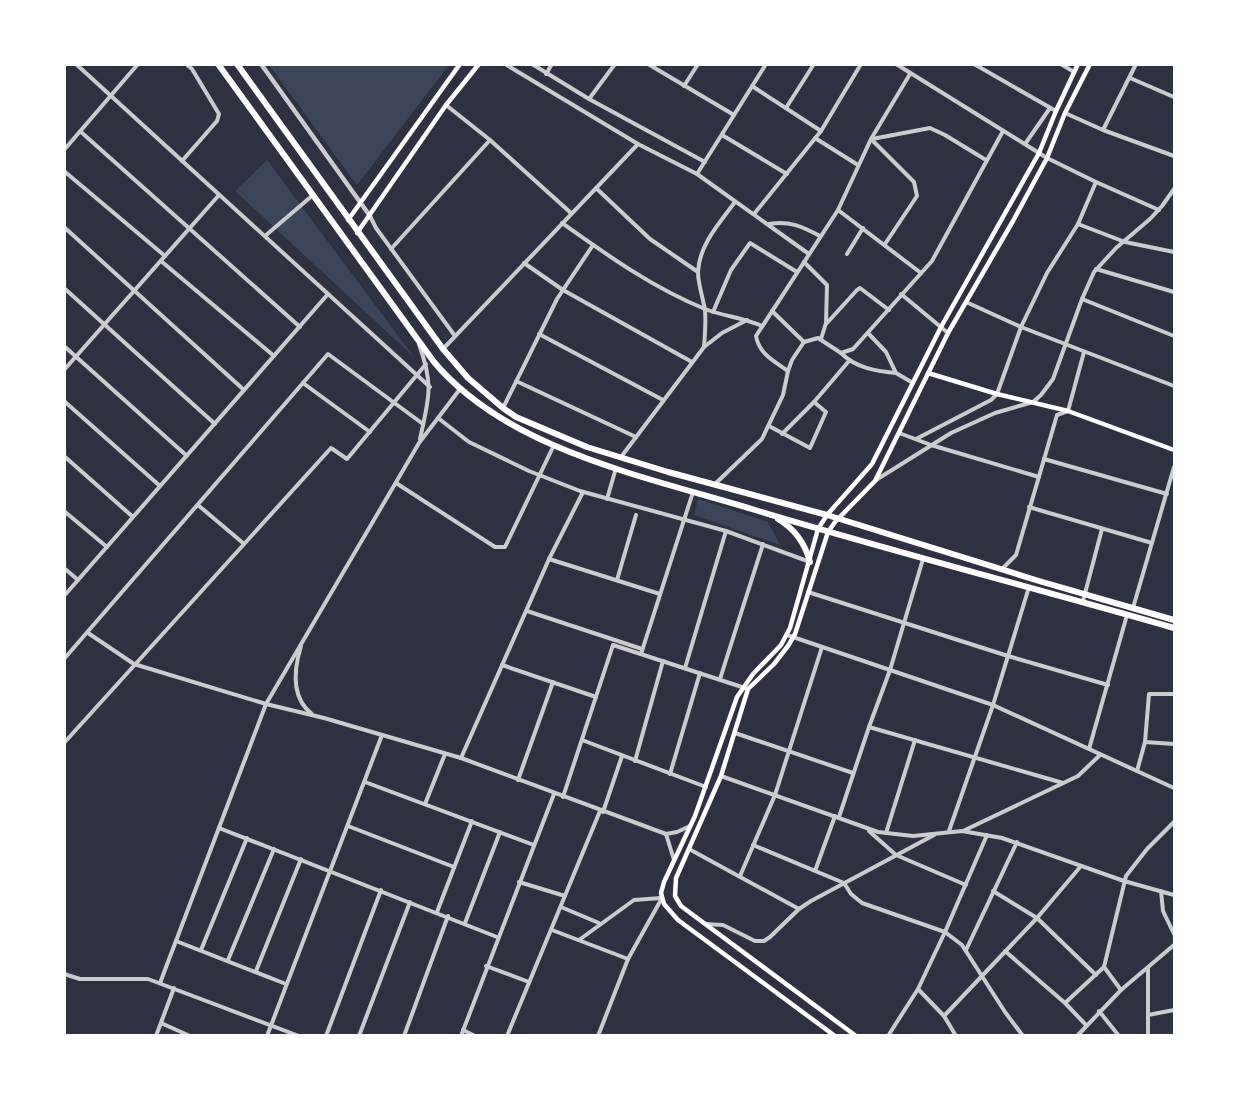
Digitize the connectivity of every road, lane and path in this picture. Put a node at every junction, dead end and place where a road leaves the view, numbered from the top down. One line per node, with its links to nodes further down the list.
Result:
1 (76, 64): 30 (street)
2 (138, 64): 30 (street)
3 (186, 64): 54 (street)
4 (218, 64): 64 (highway)
5 (237, 64): 72 (highway)
6 (261, 64): 66 (street)
7 (460, 64): 66 (main road)
8 (479, 64): 33 (main road)
9 (505, 64): 47 (street)
10 (532, 64): 25 (street)
11 (552, 64): 25 (street)
12 (615, 64): 32 (street)
13 (648, 64): 28 (street)
14 (698, 64): 28 (street)
15 (766, 64): 29 (street)
16 (814, 64): 34 (street)
17 (861, 64): 40 (street)
18 (974, 64): 35 (street)
19 (1060, 64): 24 (street)
20 (1078, 64): 24 (main road)
21 (1090, 64): 37 (main road)
22 (1136, 64): 27 (street)
23 (899, 65): 26 (street)
24 (1074, 72): 36 (main road)
25 (546, 74): 32 (street)
26 (910, 74): 41 (street); 45 (street)
27 (1130, 78): 31 (street); 39 (street)
28 (684, 86): 38 (street)
29 (752, 86): 34 (street); 38 (street)
30 (111, 96): 42 (street); 54 (street)
31 (1174, 97)
32 (589, 99): 55 (street)
33 (446, 105): 46 (street); 71 (main road)
34 (786, 108): 40 (street)
35 (1050, 108): 36 (street); 48 (street)
36 (1056, 111): 50 (main road)
37 (1065, 113): 39 (street); 52 (main road)
38 (734, 115): 43 (street)
39 (1104, 130): 51 (street)
40 (821, 131): 44 (street)
41 (1003, 131): 48 (street); 53 (street)
42 (81, 132): 49 (street); 78 (street)
43 (722, 135): 55 (street); 59 (street)
44 (815, 138): 56 (street); 59 (street)
45 (871, 139): 53 (street); 56 (street); 84 (street)
46 (490, 140): 69 (street); 85 (street)
47 (639, 144): 58 (street); 61 (street)
48 (1025, 144): 50 (street)
49 (64, 150)
50 (1039, 153): 52 (street); 114 (main road)
51 (1174, 156)
52 (1047, 158): 60 (street); 104 (main road)
53 (986, 160): 96 (street)
54 (182, 161): 63 (street)
55 (705, 162): 58 (street)
56 (858, 165): 67 (street)
57 (64, 171): 89 (street)
58 (697, 174): 65 (street)
59 (787, 174): 70 (street)
60 (1096, 182): 68 (street); 75 (street)
61 (596, 188): 69 (street); 94 (street)
62 (1174, 189): 68 (street)
63 (219, 195): 78 (street); 80 (street)
64 (313, 195): 80 (street); 122 (highway)
65 (735, 202): 70 (street); 94 (street)
66 (362, 203): 71 (street); 72 (main road)
67 (838, 210): 77 (street); 81 (street)
68 (1159, 210): 82 (street)
69 (571, 213): 73 (street)
70 (754, 213): 74 (street)
71 (370, 216): 79 (main road); 85 (street)
72 (348, 220): 79 (highway)
73 (562, 223): 83 (street); 92 (street)
74 (769, 224): 81 (street); 87 (street)
75 (1078, 224): 82 (street); 115 (street)
76 (64, 227): 99 (street)
77 (863, 228): 84 (street); 88 (street)
78 (189, 229): 89 (street); 113 (street)
79 (357, 233): 127 (highway)
80 (265, 236): 101 (street)
81 (820, 236): 87 (street)
82 (1125, 242): 86 (street); 93 (street)
83 (593, 244): 98 (street); 105 (street)
84 (885, 244): 96 (street)
85 (391, 249): 119 (street)
86 (1174, 252)
87 (809, 254): 91 (street)
88 (847, 254)
89 (165, 256): 90 (street)
90 (160, 261): 99 (street); 130 (street)
91 (804, 262): 95 (street); 110 (street)
92 (524, 263): 98 (street); 119 (street)
93 (1096, 269): 100 (street); 103 (street)
94 (698, 272): 105 (street)
95 (797, 272): 107 (street); 108 (street)
96 (921, 273): 102 (street)
97 (64, 288): 111 (street)
98 (563, 290): 118 (street); 133 (street)
99 (135, 291): 111 (street); 146 (street)
100 (1174, 291)
101 (328, 294): 113 (street); 139 (street)
102 (902, 294): 106 (street); 114 (street)
103 (1082, 299): 120 (street); 124 (street)
104 (966, 302): 115 (street); 117 (main road)
105 (705, 309): 108 (street); 126 (street)
106 (889, 310): 110 (street); 116 (street)
107 (772, 311): 112 (street); 123 (street)
108 (713, 312): 109 (street)
109 (748, 320): 112 (street); 126 (street)
110 (826, 323): 121 (street)
111 (105, 324): 131 (street); 156 (street)
112 (762, 326): 136 (street)
113 (300, 327): 130 (street)
114 (941, 327): 117 (street); 142 (main road)
115 (1022, 327): 124 (street); 147 (street)
116 (868, 333): 129 (street); 137 (street)
117 (948, 333): 138 (main road)
118 (539, 334): 140 (street); 148 (street)
119 (455, 336): 127 (street)
120 (1174, 336)
121 (821, 339): 123 (street); 129 (street)
122 (418, 341): 134 (street); 145 (highway)
123 (804, 342): 136 (street)
124 (1066, 344): 128 (street); 151 (street)
125 (64, 346): 131 (street)
126 (704, 347): 133 (street)
127 (443, 349): 153 (highway)
128 (1084, 352): 143 (street); 154 (street)
129 (841, 353): 132 (street)
130 (274, 356): 146 (street)
131 (76, 357): 135 (street); 169 (street)
132 (849, 361): 137 (street); 150 (street)
133 (692, 362): 148 (street)
134 (426, 364): 139 (street); 144 (street)
135 (64, 370)
136 (788, 371): 158 (street)
137 (896, 373): 142 (street)
138 (928, 373): 147 (main road); 160 (main road)
139 (418, 375): 144 (street); 152 (street)
140 (516, 381): 153 (street); 162 (street)
141 (303, 383): 152 (street); 159 (street); 184 (street)
142 (913, 383): 189 (main road)
143 (1174, 386)
144 (430, 387): 157 (street)
145 (460, 389): 155 (street); 165 (highway)
146 (244, 390): 156 (street)
147 (997, 394): 151 (main road); 163 (street)
148 (663, 400): 162 (street)
149 (64, 401): 179 (street)
150 (814, 402): 161 (street); 161 (street)
151 (1033, 402): 154 (main road); 166 (street)
152 (394, 403): 157 (street); 159 (street)
153 (503, 408): 170 (highway)
154 (1068, 411): 167 (main road); 171 (street)
155 (438, 418): 164 (street); 174 (street)
156 (215, 424): 169 (street)
157 (423, 424): 164 (street)
158 (769, 426): 161 (street); 178 (street)
159 (369, 432): 197 (street)
160 (899, 433): 163 (street); 176 (main road)
161 (782, 434)
162 (636, 437): 170 (street)
163 (916, 439): 166 (street)
164 (419, 443): 177 (street)
165 (554, 445): 172 (highway); 174 (street)
166 (931, 445): 175 (street); 176 (street)
167 (1174, 450)
168 (64, 456): 190 (street)
169 (187, 456): 179 (street)
170 (621, 457): 178 (highway)
171 (1044, 459): 175 (street); 182 (street)
172 (616, 467): 180 (highway); 183 (street)
173 (1174, 467): 182 (street)
174 (540, 476): 177 (street); 181 (street)
175 (1038, 477): 185 (street)
176 (875, 481): 192 (main road)
177 (396, 483): 220 (street)
178 (715, 485): 189 (highway)
179 (160, 486): 190 (street)
180 (693, 491): 187 (highway); 191 (street)
181 (583, 492): 183 (street); 201 (street)
182 (1167, 494): 198 (street)
183 (607, 499): 191 (street)
184 (197, 505): 197 (street); 219 (street)
185 (1029, 507): 194 (street); 205 (street)
186 (64, 511): 200 (street)
187 (767, 513): 193 (highway); 203 (highway)
188 (636, 515): 207 (street)
189 (827, 515): 192 (highway); 193 (main road)
190 (133, 517): 200 (street)
191 (686, 519): 195 (street); 210 (street)
192 (838, 519): 196 (main road); 205 (highway)
193 (818, 529): 196 (highway); 203 (main road)
194 (1102, 529): 198 (street); 212 (street)
195 (726, 531): 199 (street); 230 (street)
196 (828, 532): 202 (highway); 209 (main road)
197 (243, 543): 228 (street)
198 (1152, 543): 213 (street)
199 (763, 544): 203 (street); 233 (street)
200 (107, 547): 206 (street)
201 (549, 559): 207 (street); 214 (street)
202 (923, 559): 208 (highway); 217 (street)
203 (810, 562): 221 (main road)
204 (64, 568): 206 (street)
205 (1002, 570): 212 (highway)
206 (78, 580): 211 (street)
207 (617, 580): 210 (street)
208 (1029, 586): 212 (highway); 225 (street)
209 (808, 592): 217 (street); 221 (main road)
210 (660, 594): 223 (street)
211 (64, 596)
212 (1084, 598): 213 (highway); 215 (highway)
213 (1133, 608): 216 (highway)
214 (526, 610): 223 (street); 229 (street)
215 (1127, 614): 218 (highway); 235 (street)
216 (1174, 620)
217 (903, 622): 225 (street); 231 (street)
218 (1174, 628)
219 (88, 633): 224 (street); 228 (street)
220 (307, 633): 239 (street); 241 (street)
221 (789, 637): 222 (street); 236 (main road)
222 (822, 647): 231 (street); 251 (street)
223 (642, 651): 227 (street); 238 (street)
224 (67, 653): 226 (street)
225 (1008, 656): 235 (street); 240 (street)
226 (64, 659)
227 (663, 661): 230 (street); 257 (street)
228 (134, 664): 239 (street); 248 (street)
229 (502, 665): 234 (street); 256 (street)
230 (685, 668): 232 (street)
231 (890, 670): 240 (street); 242 (street)
232 (700, 673): 233 (street); 260 (street)
233 (720, 680): 236 (street)
234 (553, 682): 238 (street); 262 (street)
235 (1108, 685): 250 (street)
236 (746, 688): 243 (main road); 265 (main road)
237 (1174, 694): 247 (street)
238 (596, 696): 245 (street)
239 (266, 704): 241 (street); 277 (street)
240 (993, 705): 250 (street); 255 (street)
241 (324, 718): 244 (street)
242 (869, 727): 246 (street); 259 (street)
243 (735, 733): 251 (street); 261 (main road)
244 (382, 735): 252 (street); 263 (street)
245 (582, 740): 254 (street); 269 (street)
246 (915, 740): 255 (street); 284 (street)
247 (1145, 742): 249 (street); 258 (street)
248 (64, 743)
249 (1174, 744)
250 (1089, 749): 253 (street)
251 (789, 751): 259 (street); 268 (street)
252 (445, 753): 256 (street); 270 (street)
253 (1100, 755): 258 (street); 264 (street)
254 (622, 756): 257 (street); 271 (street)
255 (975, 757): 264 (street); 279 (street)
256 (461, 758): 262 (street)
257 (635, 761): 260 (street)
258 (1137, 771): 266 (street)
259 (853, 773): 272 (street)
260 (670, 774): 265 (street)
261 (721, 776): 268 (street); 291 (main road)
262 (518, 780): 267 (street)
263 (365, 783): 270 (street); 275 (street)
264 (1063, 783): 280 (street)
265 (706, 787): 276 (main road)
266 (1174, 788)
267 (554, 794): 269 (street); 288 (street)
268 (775, 795): 272 (street); 289 (street)
269 (563, 797): 271 (street)
270 (425, 804): 273 (street)
271 (602, 811): 283 (street); 308 (street)
272 (837, 817): 278 (street); 298 (street)
273 (472, 821): 281 (street); 296 (street)
274 (1174, 822): 300 (street)
275 (348, 826): 296 (street); 297 (street)
276 (691, 826): 283 (street); 294 (main road)
277 (219, 828): 286 (street); 325 (street)
278 (866, 829): 284 (street); 292 (street)
279 (949, 831): 280 (street); 282 (street)
280 (962, 831): 285 (street)
281 (500, 832): 288 (street); 317 (street)
282 (938, 833): 284 (street); 292 (street)
283 (666, 834): 294 (street)
284 (886, 834)
285 (987, 835): 287 (street); 303 (street)
286 (248, 838): 290 (street); 327 (street)
287 (1017, 842): 295 (street); 305 (street)
288 (534, 845): 301 (street)
289 (753, 845): 298 (street); 299 (street)
290 (274, 849): 293 (street); 331 (street)
291 (689, 849): 299 (street); 309 (main road)
292 (896, 855): 302 (street); 303 (street)
293 (301, 859): 297 (street); 335 (street)
294 (674, 860): 310 (main road)
295 (1081, 866): 300 (street); 316 (street)
296 (454, 867): 314 (street)
297 (330, 871): 304 (street); 341 (street)
298 (815, 871): 302 (street)
299 (740, 876): 313 (street)
300 (1124, 881): 306 (street); 333 (street)
301 (519, 882): 308 (street); 323 (street)
302 (844, 883): 313 (street); 321 (street)
303 (966, 885): 321 (street)
304 (381, 890): 311 (street); 358 (street)
305 (993, 891): 316 (street); 328 (street)
306 (1161, 891): 307 (street); 322 (street)
307 (1174, 895)
308 (565, 896): 312 (street)
309 (675, 896): 310 (main road); 319 (main road)
310 (662, 898): 318 (street); 330 (street); 365 (main road)
311 (410, 902): 314 (street); 359 (street)
312 (561, 907): 318 (street); 320 (street)
313 (799, 909): 319 (street)
314 (437, 912): 315 (street)
315 (448, 916): 317 (street); 360 (street)
316 (1037, 918): 329 (street); 337 (street)
317 (465, 923): 323 (street)
318 (600, 923): 324 (street)
319 (705, 924): 366 (main road)
320 (552, 930): 324 (street); 339 (street)
321 (945, 932): 328 (street); 343 (street)
322 (1174, 934)
323 (497, 937): 332 (street)
324 (579, 940): 330 (street)
325 (176, 941): 327 (street); 340 (street)
326 (1174, 945): 334 (street)
327 (201, 950): 331 (street)
328 (965, 950): 338 (street)
329 (1005, 951): 338 (street); 345 (street)
330 (628, 959): 364 (street)
331 (228, 960): 335 (street)
332 (486, 966): 339 (street); 353 (street)
333 (1104, 967): 337 (street); 344 (street)
334 (1148, 967): 344 (street); 349 (street)
335 (256, 971): 341 (street)
336 (64, 975): 340 (street)
337 (1096, 975): 345 (street)
338 (982, 977): 348 (street); 369 (street)
339 (530, 982): 363 (street)
340 (160, 983): 342 (street)
341 (286, 984): 351 (street)
342 (174, 988): 350 (street); 351 (street)
343 (918, 989): 348 (street); 367 (street)
344 (1121, 990): 347 (street)
345 (1065, 1003): 352 (street)
346 (1174, 1010): 349 (street)
347 (1099, 1011): 352 (street); 371 (street)
348 (944, 1016): 368 (street)
349 (1148, 1016): 372 (street)
350 (160, 1023): 354 (street); 355 (street)
351 (271, 1025): 356 (street); 357 (street)
352 (1086, 1025): 370 (street)
353 (463, 1030): 361 (street); 362 (street)
354 (156, 1035)
355 (190, 1035)
356 (267, 1035)
357 (299, 1035)
358 (326, 1035)
359 (359, 1035)
360 (404, 1035)
361 (461, 1035)
362 (475, 1035)
363 (507, 1035)
364 (598, 1035)
365 (835, 1035)
366 (856, 1035)
367 (888, 1035)
368 (956, 1035)
369 (1023, 1035)
370 (1077, 1035)
371 (1119, 1035)
372 (1148, 1035)

